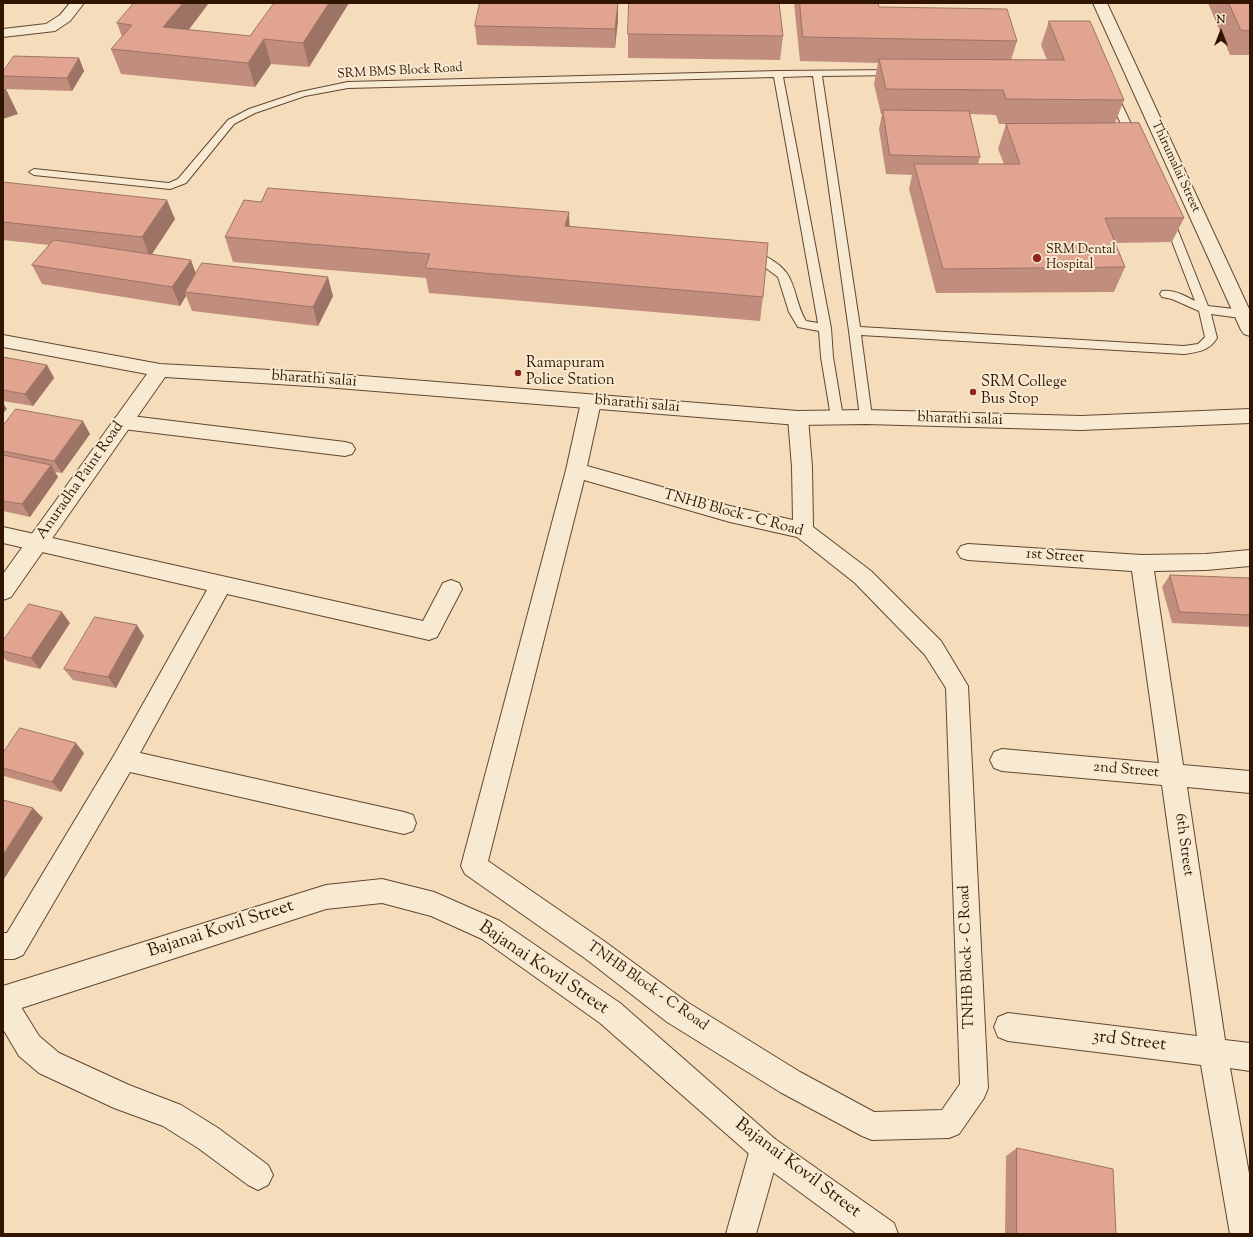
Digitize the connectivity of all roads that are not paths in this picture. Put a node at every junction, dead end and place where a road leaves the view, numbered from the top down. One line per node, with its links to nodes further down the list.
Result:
1 (77, 3): 3 (street)
2 (1100, 3): 14 (street, Thirumalai Street)
3 (3, 33)
4 (905, 73): 6 (lane, SRM BMS Block Road)
5 (778, 74): 6 (lane, SRM BMS Block Road); 9 (lane, SRM BMS Block Road); 15 (lane)
6 (817, 74): 17 (lane)
7 (1108, 86): 8 (lane)
8 (1138, 149)
9 (34, 172)
10 (1163, 205): 13 (lane)
11 (737, 253): 15 (lane)
12 (1166, 294): 13 (lane)
13 (1204, 309): 14 (lane); 17 (lane)
14 (1243, 314): 16 (street, Thirumalai Street)
15 (825, 328): 22 (lane)
16 (1250, 330)
17 (855, 331): 23 (lane)
18 (3, 341): 19 (street, bharathi salai)
19 (160, 370): 20 (street, bharathi salai); 25 (street, Anuradha Paint Road)
20 (591, 402): 24 (street, bharathi salai); 27 (street)
21 (1250, 416): 23 (street, bharathi salai)
22 (837, 417): 23 (street, bharathi salai); 24 (street, bharathi salai)
23 (866, 417)
24 (798, 418): 28 (street)
25 (123, 422): 26 (street); 30 (street, Anuradha Paint Road)
26 (345, 449)
27 (576, 470): 28 (street, TNHB Block - C Road); 28 (street, TNHB Block - C Road)
28 (803, 530)
29 (3, 535): 30 (street)
30 (38, 543): 34 (street); 36 (street, Anuradha Paint Road)
31 (968, 552): 33 (street, 1st Street)
32 (1250, 558): 33 (street)
33 (1142, 563): 39 (street, 6th Street)
34 (221, 585): 35 (street); 37 (street)
35 (451, 589)
36 (3, 591)
37 (124, 760): 41 (street); 42 (street)
38 (1002, 760): 39 (street, 2nd Street)
39 (1173, 775): 40 (street, 2nd Street); 46 (street, 6th Street)
40 (1250, 782)
41 (404, 823)
42 (3, 946)
43 (3, 1000): 48 (street, Bajanai Kovil Street)
44 (3, 1004): 49 (street)
45 (1008, 1027): 46 (street, 3rd Street)
46 (1213, 1053): 47 (street, 3rd Street); 52 (street, 6th Street)
47 (1250, 1056)
48 (765, 1149): 50 (street); 51 (street, Bajanai Kovil Street)
49 (258, 1175)
50 (741, 1234)
51 (883, 1234)
52 (1245, 1234)

